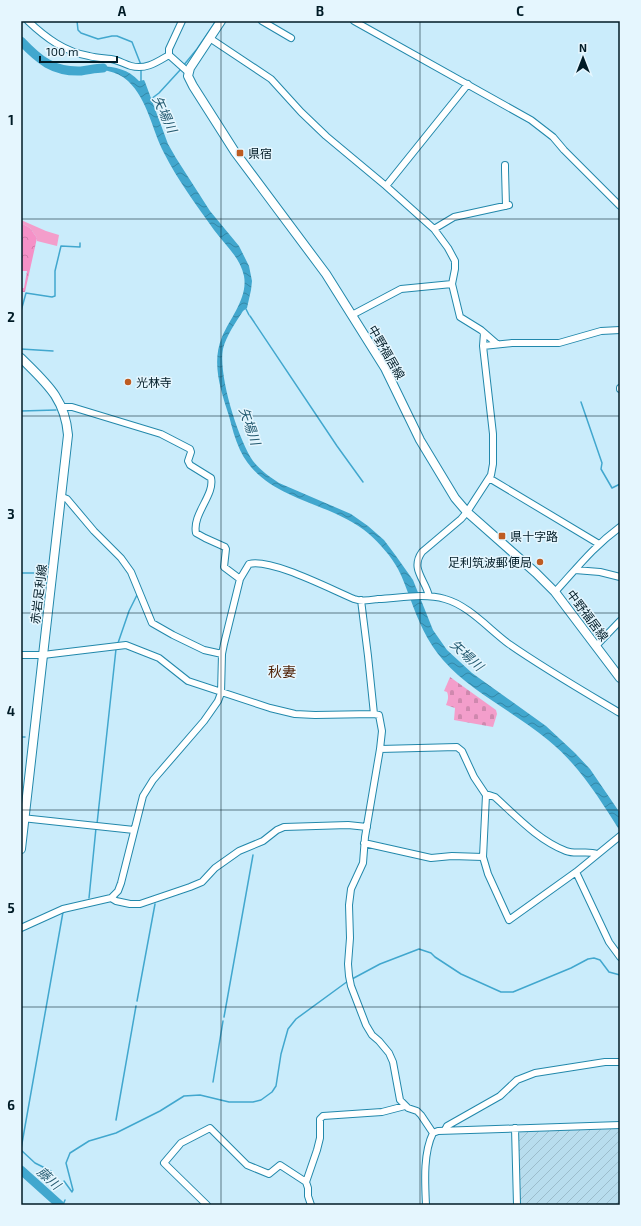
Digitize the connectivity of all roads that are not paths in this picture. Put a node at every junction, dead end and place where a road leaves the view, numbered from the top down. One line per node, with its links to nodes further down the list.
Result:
1 (28, 21): 8 (street)
2 (182, 21): 8 (street)
3 (222, 21): 7 (main road)
4 (262, 21): 6 (street)
5 (354, 21): 10 (street)
6 (291, 38)
7 (211, 39): 9 (main road); 12 (street)
8 (168, 55): 9 (street)
9 (188, 72): 16 (main road, 中野福居線)
10 (468, 84): 12 (street); 13 (street)
11 (505, 165): 14 (street)
12 (386, 186): 14 (street)
13 (620, 206)
14 (434, 228): 15 (street)
15 (452, 284): 16 (street); 18 (street)
16 (352, 315): 25 (main road, 中野福居線)
17 (620, 330): 19 (street)
18 (484, 333): 19 (street); 20 (street)
19 (497, 344): 20 (street)
20 (483, 346): 23 (street)
21 (21, 358): 22 (main road, 赤岩足利線)
22 (62, 407): 24 (main road, 赤岩足利線); 30 (street)
23 (489, 478): 25 (street); 27 (street)
24 (62, 497): 36 (street); 38 (main road, 赤岩足利線)
25 (467, 512): 31 (main road, 中野福居線); 32 (street)
26 (620, 527): 27 (street)
27 (599, 544): 28 (street)
28 (575, 570): 29 (street); 31 (street)
29 (620, 577)
30 (240, 579): 33 (street); 36 (street)
31 (555, 592): 35 (main road, 中野福居線)
32 (429, 596): 33 (street); 41 (street)
33 (361, 600): 42 (street)
34 (620, 621): 35 (street)
35 (596, 646): 39 (main road, 中野福居線)
36 (222, 654): 40 (street)
37 (21, 655): 38 (street)
38 (43, 655): 40 (street); 45 (main road, 赤岩足利線)
39 (620, 678)
40 (221, 693): 42 (street); 47 (street)
41 (620, 713)
42 (374, 714): 43 (street)
43 (380, 749): 44 (street); 46 (street)
44 (486, 795): 51 (street); 52 (street)
45 (23, 818): 47 (street); 50 (main road, 赤岩足利線)
46 (367, 827): 49 (street); 54 (street)
47 (134, 830): 54 (street)
48 (620, 836): 51 (street)
49 (364, 843): 52 (street); 58 (street)
50 (21, 848)
51 (597, 854): 53 (street)
52 (483, 857): 53 (street)
53 (576, 872): 56 (street)
54 (111, 898): 55 (street)
55 (21, 928)
56 (620, 957)
57 (620, 1062): 61 (street)
58 (405, 1106): 62 (street); 63 (street)
59 (620, 1124): 60 (street)
60 (515, 1128): 61 (street); 67 (street)
61 (445, 1130): 62 (street)
62 (433, 1133): 66 (street)
63 (306, 1182): 64 (street); 65 (street)
64 (310, 1204)
65 (207, 1205)
66 (426, 1205)
67 (517, 1205)

